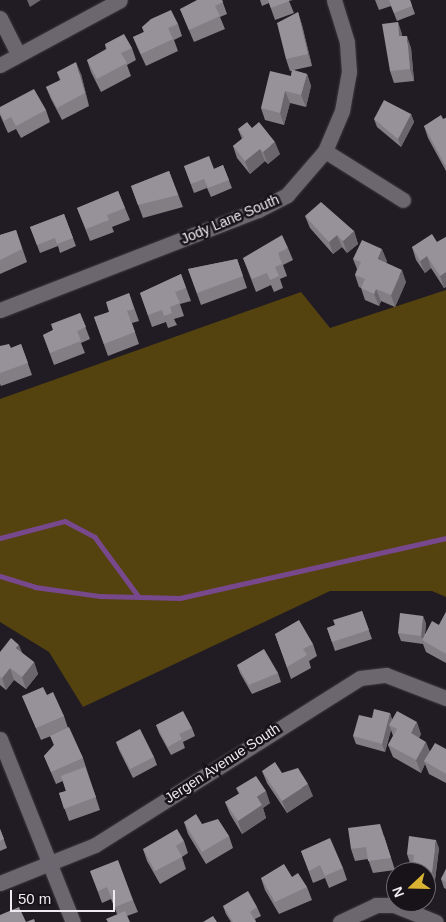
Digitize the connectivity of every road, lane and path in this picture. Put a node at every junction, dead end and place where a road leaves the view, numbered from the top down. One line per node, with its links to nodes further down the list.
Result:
1 (120, 0): 4 (street)
2 (334, 0): 6 (street, Jody Lane South)
3 (0, 18): 4 (street)
4 (18, 54): 5 (street)
5 (0, 66)
6 (325, 151): 7 (street); 8 (street, Jody Lane South)
7 (403, 200)
8 (0, 310)
9 (446, 698): 11 (street, Jergen Avenue South)
10 (0, 739): 11 (street)
11 (50, 864): 12 (street, Jergen Avenue South); 13 (street)
12 (0, 883)
13 (72, 922)
14 (340, 922): 15 (street)
15 (436, 922)

